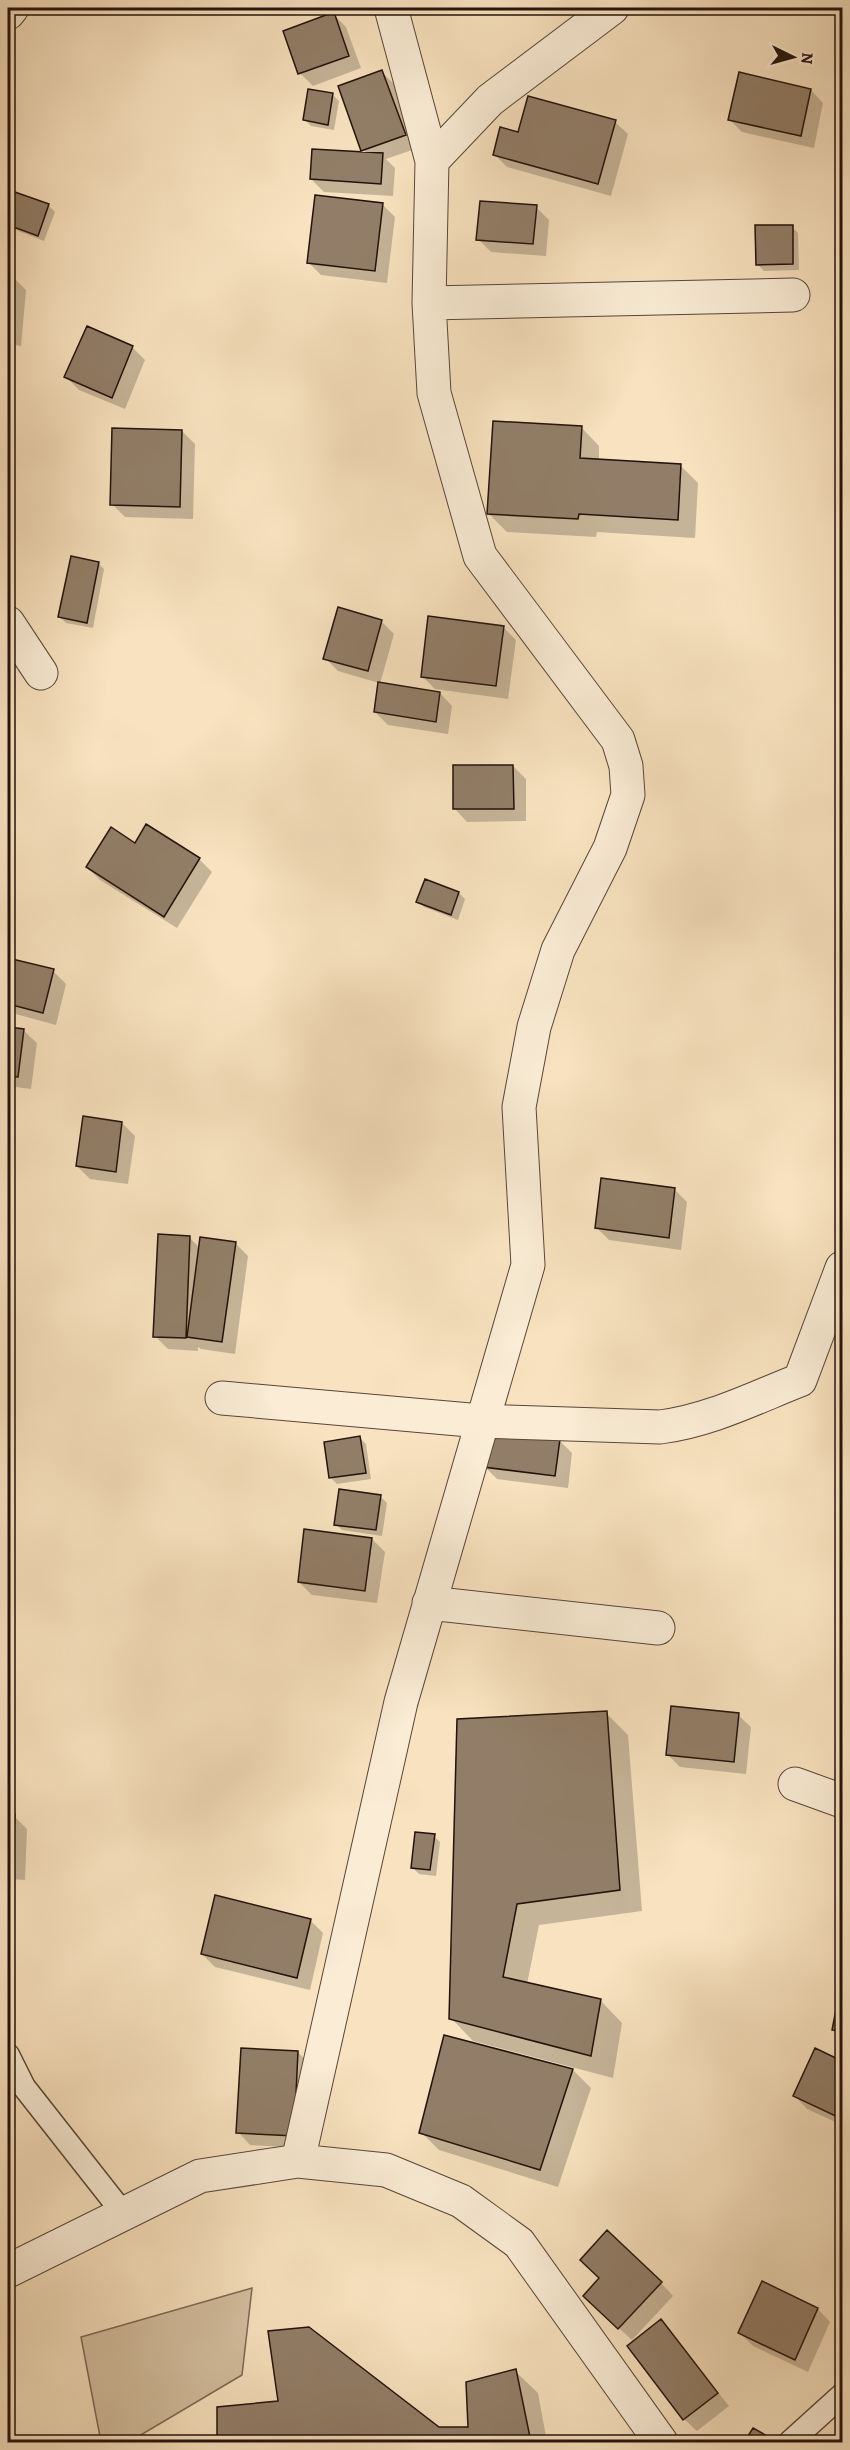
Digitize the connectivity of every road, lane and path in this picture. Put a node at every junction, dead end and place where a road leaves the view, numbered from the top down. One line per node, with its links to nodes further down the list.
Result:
1 (12, 8): 4 (street)
2 (391, 8): 5 (street)
3 (612, 8): 5 (street)
4 (8, 13)
5 (432, 161): 7 (street)
6 (793, 295): 7 (street)
7 (429, 303): 12 (street)
8 (8, 623): 9 (street)
9 (41, 673)
10 (843, 1268): 12 (street)
11 (222, 1398): 12 (street)
12 (481, 1421): 13 (street)
13 (429, 1603): 14 (street); 18 (street)
14 (658, 1628)
15 (795, 1784): 16 (street)
16 (843, 1801)
17 (8, 2055): 19 (lane)
18 (298, 2161): 19 (street); 22 (street)
19 (123, 2213): 20 (street)
20 (8, 2271)
21 (843, 2395): 23 (lane)
22 (661, 2442)
23 (790, 2442)

